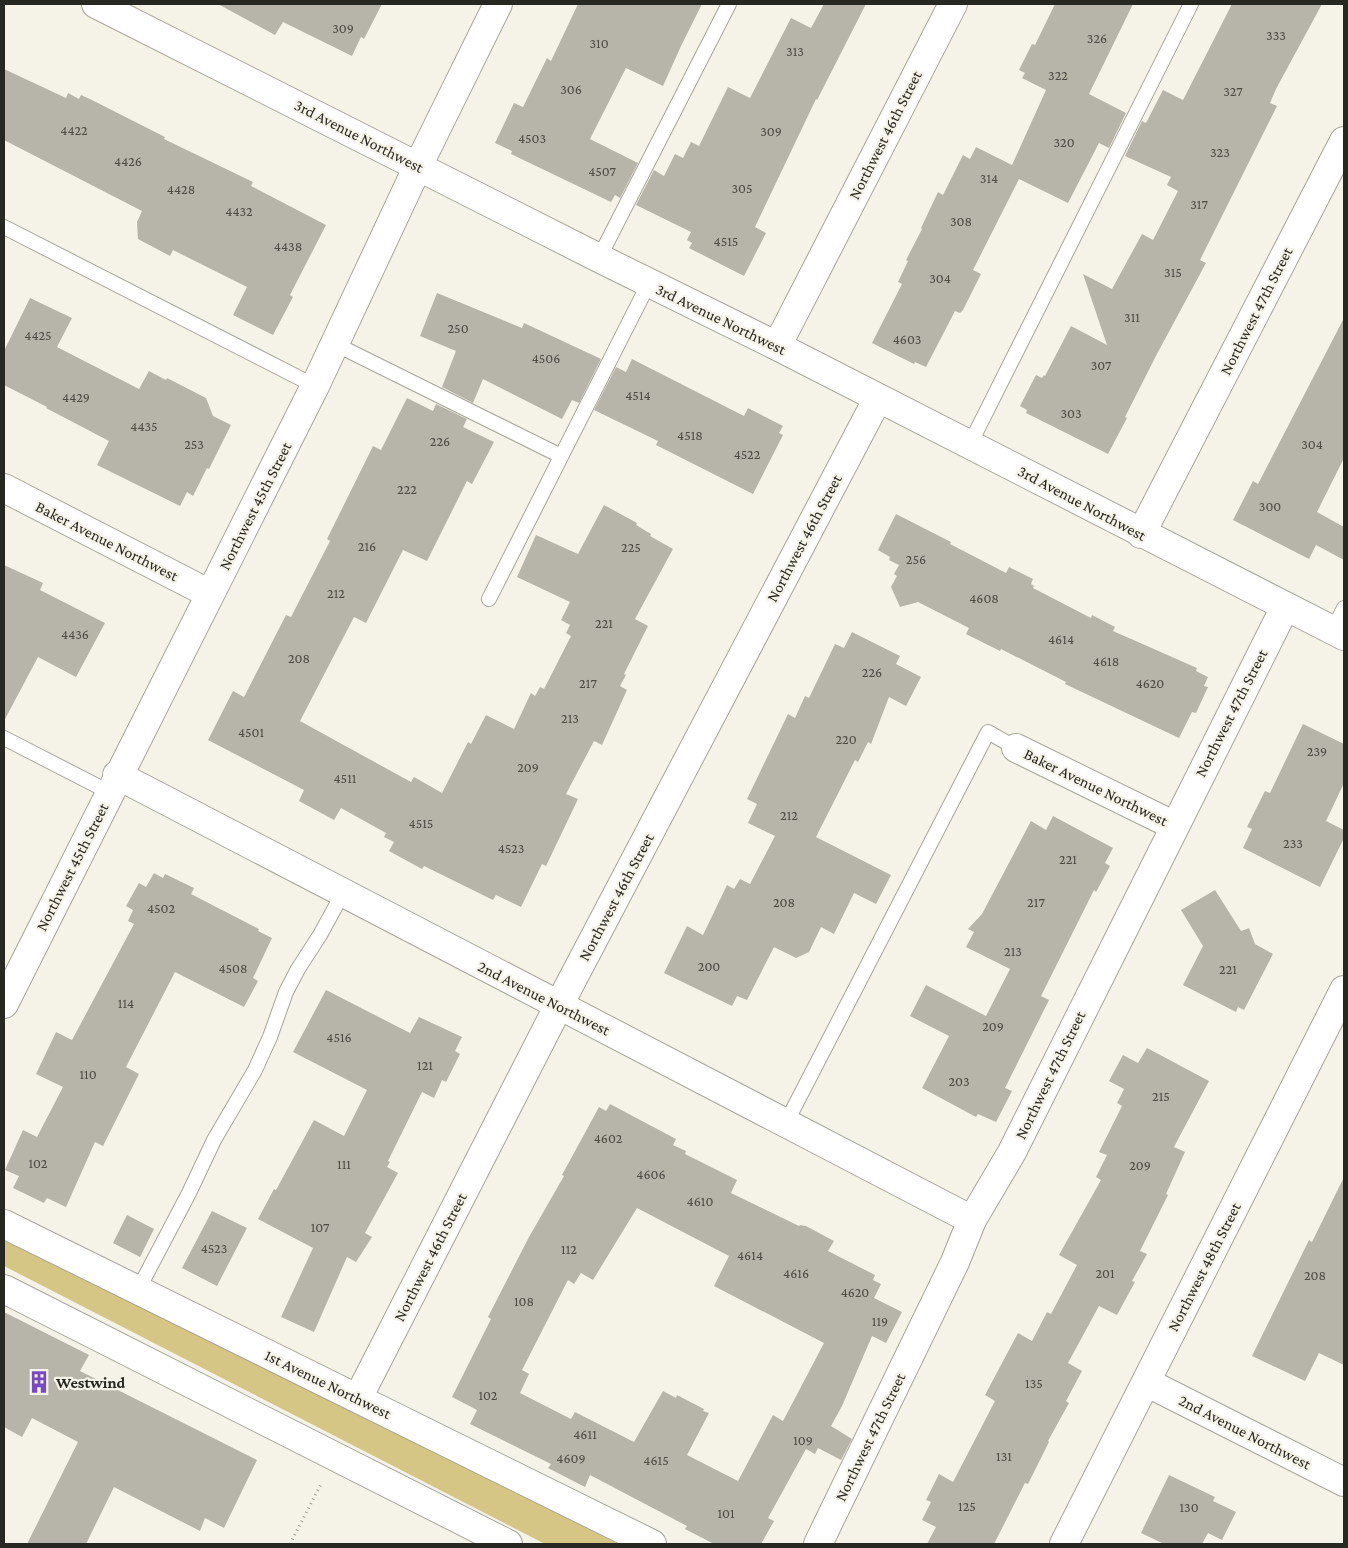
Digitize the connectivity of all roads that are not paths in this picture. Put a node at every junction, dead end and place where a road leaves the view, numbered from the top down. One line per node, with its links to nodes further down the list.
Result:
1 (96, 4): 7 (street, 3rd Avenue Northwest)
2 (498, 4): 7 (street, Northwest 45th Street)
3 (729, 4): 9 (lane)
4 (953, 4): 12 (street, Northwest 46th Street)
5 (1191, 4): 15 (lane)
6 (1344, 141): 18 (street, Northwest 47th Street)
7 (418, 166): 9 (street, 3rd Avenue Northwest); 11 (street, Northwest 45th Street)
8 (4, 227): 13 (lane)
9 (599, 258): 10 (street, 3rd Avenue Northwest)
10 (650, 283): 12 (street, 3rd Avenue Northwest); 16 (lane)
11 (335, 344): 13 (street, Northwest 45th Street); 16 (lane)
12 (777, 346): 14 (street, 3rd Avenue Northwest)
13 (315, 386): 19 (street, Northwest 45th Street)
14 (878, 398): 15 (street, 3rd Avenue Northwest); 30 (street, Northwest 46th Street)
15 (970, 444): 18 (street, 3rd Avenue Northwest)
16 (561, 456): 20 (lane)
17 (4, 488): 19 (street, Baker Avenue Northwest)
18 (1141, 534): 21 (street, 3rd Avenue Northwest)
19 (210, 594): 25 (street, Northwest 45th Street)
20 (489, 599)
21 (1285, 607): 22 (street, 3rd Avenue Northwest); 26 (street, Northwest 47th Street)
22 (1340, 625)
23 (4, 738): 25 (lane)
24 (1016, 748): 26 (street, Baker Avenue Northwest); 31 (lane)
25 (114, 784): 27 (street, 2nd Avenue Northwest); 29 (street, Northwest 45th Street)
26 (1175, 826): 32 (street, Northwest 47th Street)
27 (343, 893): 30 (street, 2nd Avenue Northwest); 35 (lane)
28 (1344, 990): 36 (street, Northwest 48th Street)
29 (4, 1004)
30 (559, 1005): 31 (street, 2nd Avenue Northwest); 37 (street, Northwest 46th Street)
31 (786, 1124): 32 (street, 2nd Avenue Northwest)
32 (972, 1220): 41 (street, Northwest 47th Street)
33 (4, 1224): 35 (street, 1st Avenue Northwest)
34 (4, 1289): 39 (street)
35 (138, 1290): 37 (street, 1st Avenue Northwest)
36 (1146, 1382): 38 (street, 2nd Avenue Northwest); 42 (street, Northwest 48th Street)
37 (358, 1398): 40 (street, 1st Avenue Northwest)
38 (1344, 1482)
39 (508, 1544)
40 (652, 1544)
41 (818, 1544)
42 (1064, 1544)

